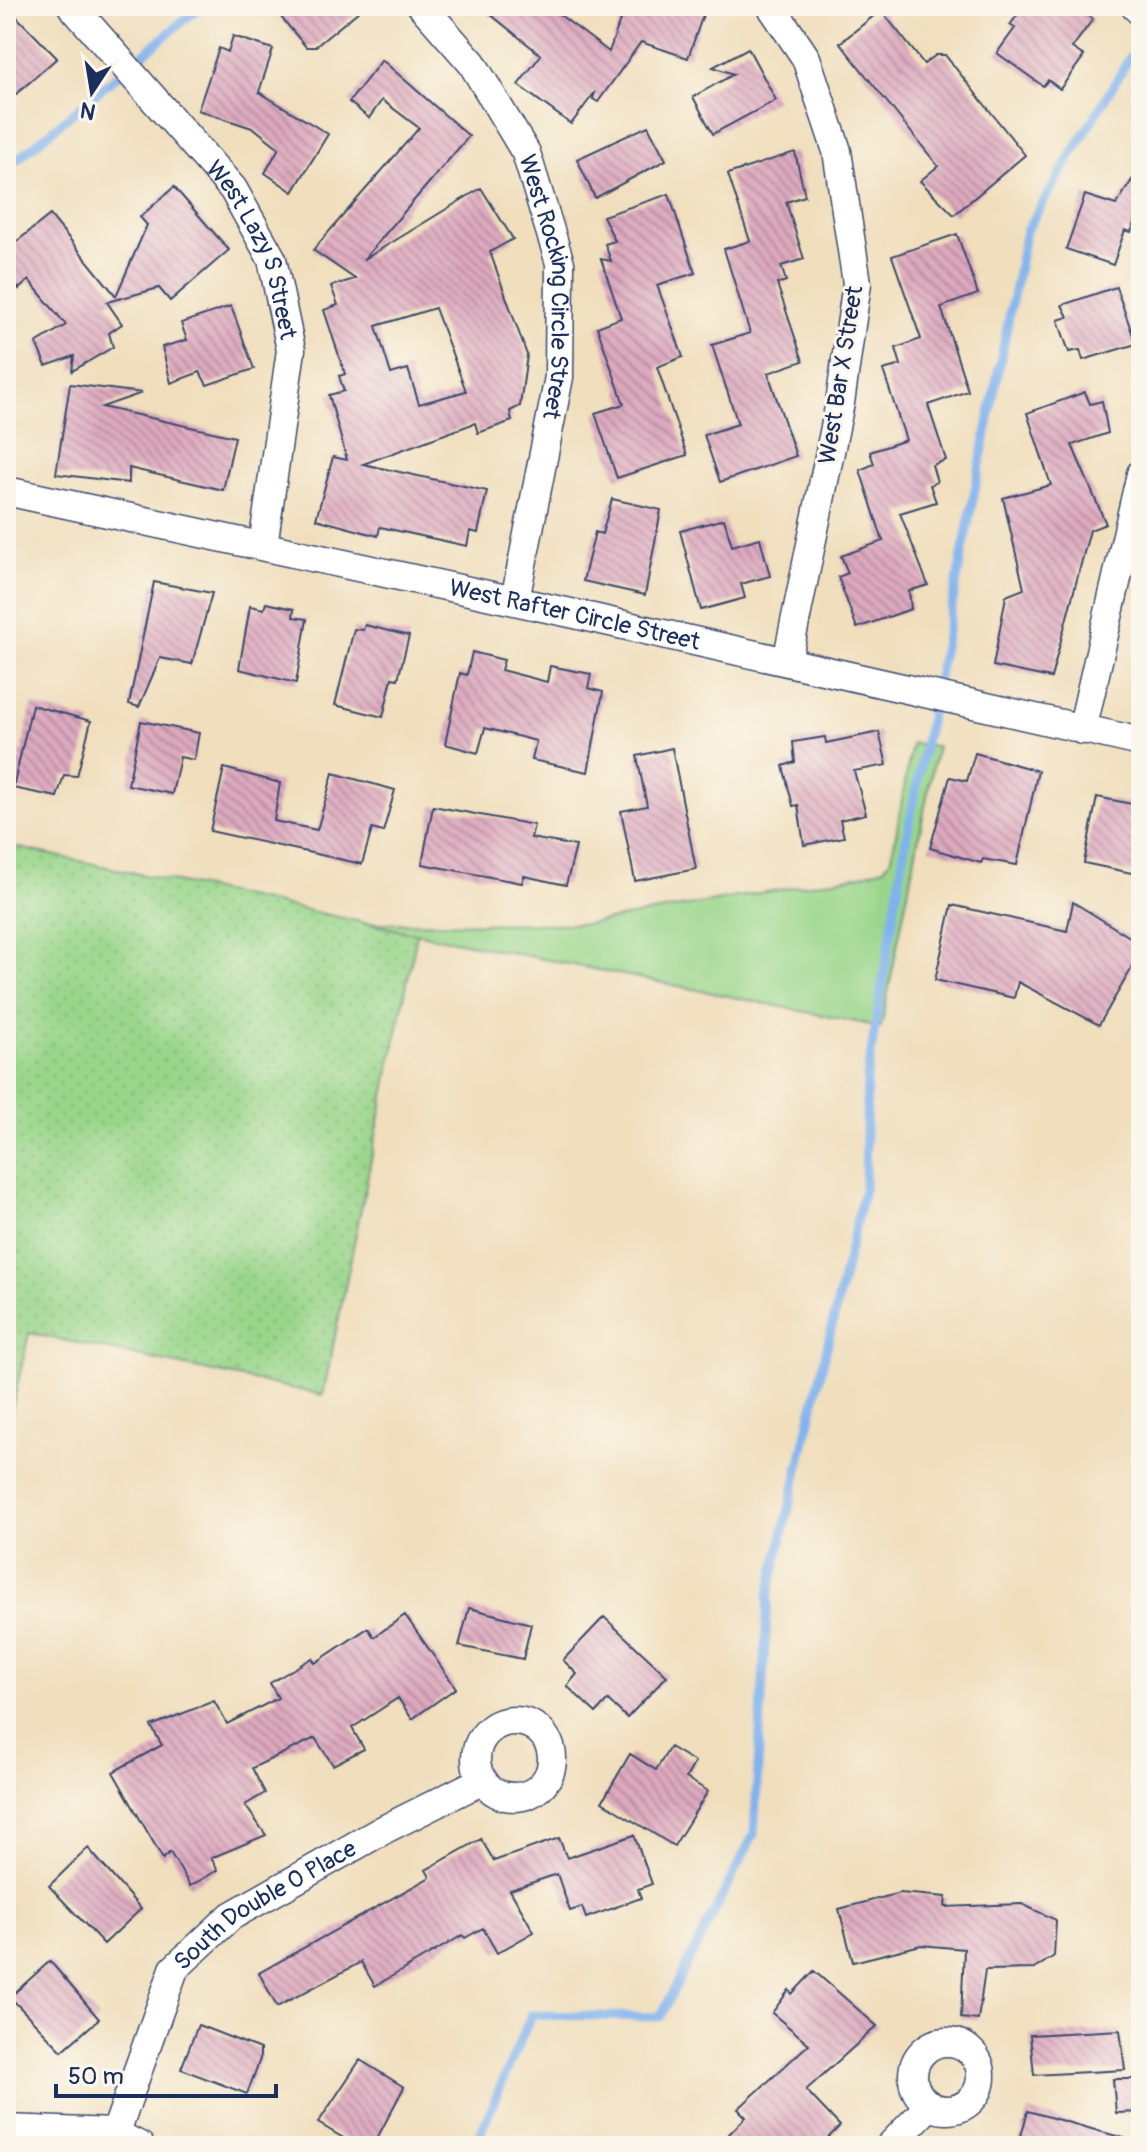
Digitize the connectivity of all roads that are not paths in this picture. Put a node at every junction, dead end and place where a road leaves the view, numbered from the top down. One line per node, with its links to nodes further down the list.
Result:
1 (72, 6): 8 (street, West Lazy S Street)
2 (422, 6): 9 (street, West Rocking Circle Street)
3 (771, 6): 10 (street, West Bar X Street)
4 (1135, 6): 5 (street)
5 (1141, 12)
6 (1141, 474): 11 (street)
7 (6, 491): 8 (street, West Rafter Circle Street)
8 (263, 546): 9 (street, West Rafter Circle Street)
9 (515, 600): 10 (street, West Rafter Circle Street)
10 (787, 661): 11 (street, West Rafter Circle Street)
11 (1082, 730): 12 (street, West Rafter Circle Street)
12 (1141, 742)
13 (483, 1780): 16 (street, South Double O Place)
14 (930, 2105): 18 (street)
15 (6, 2129): 16 (street)
16 (113, 2140): 17 (street)
17 (140, 2146)
18 (890, 2146)

